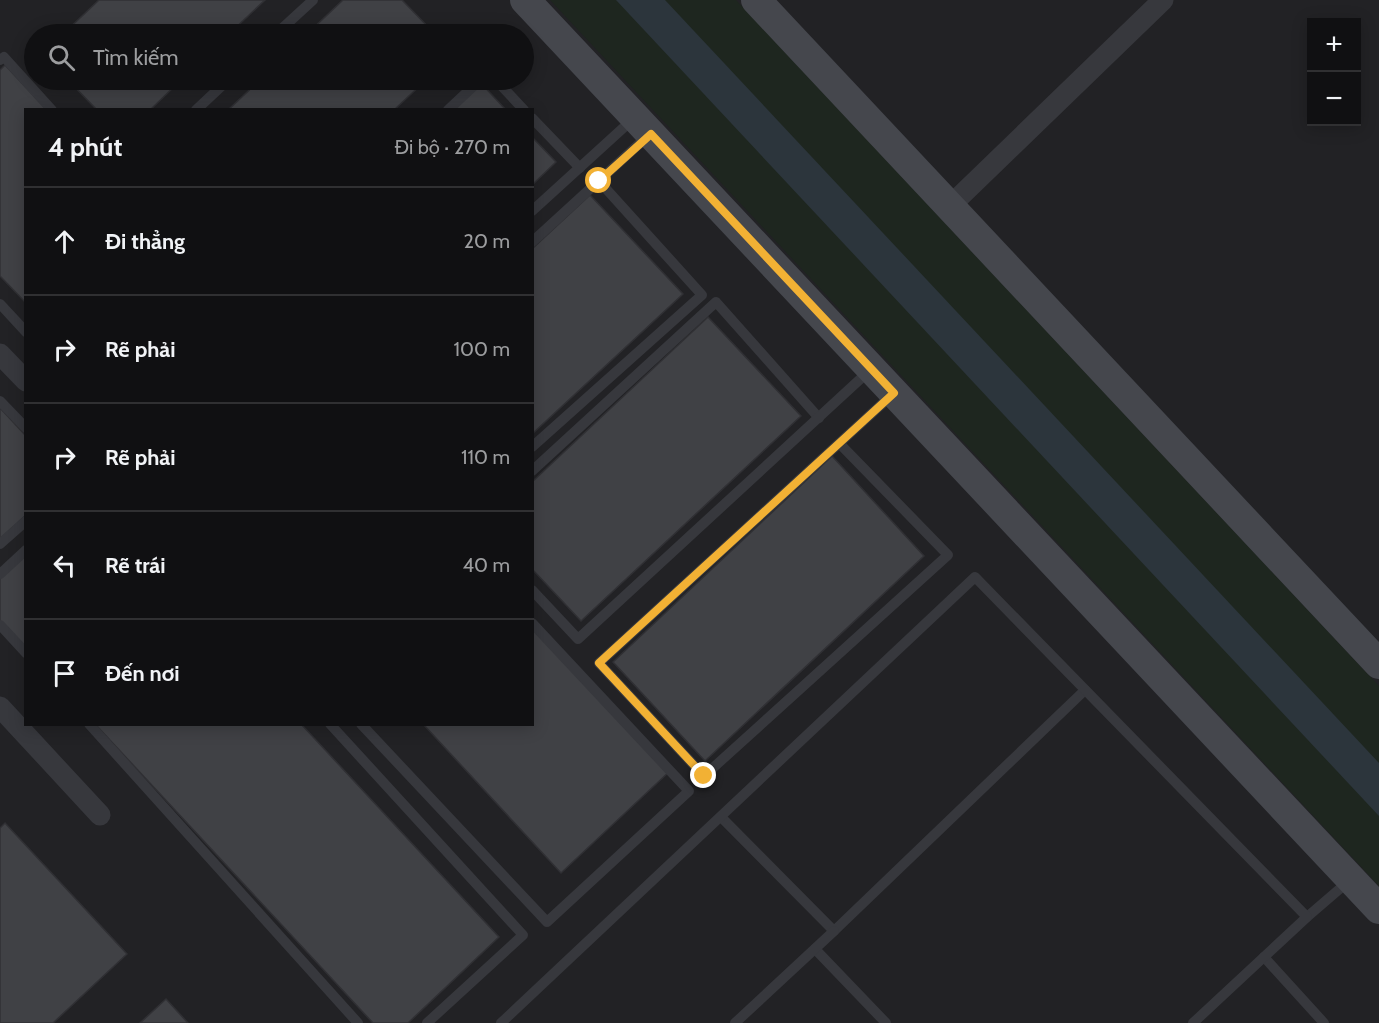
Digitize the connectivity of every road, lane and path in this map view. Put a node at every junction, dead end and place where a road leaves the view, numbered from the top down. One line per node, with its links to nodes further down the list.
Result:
1 (313, 0): 5 (lane)
2 (525, 0): 17 (main road)
3 (756, 0): 20 (main road)
4 (1163, 0): 20 (street)
5 (287, 24)
6 (0, 60): 7 (lane)
7 (24, 80)
8 (34, 90): 12 (lane)
9 (217, 90): 13 (lane)
10 (469, 90): 14 (lane)
11 (505, 90): 15 (lane)
12 (50, 108)
13 (198, 108)
14 (450, 108)
15 (522, 108)
16 (534, 120): 18 (lane)
17 (643, 125): 18 (lane); 19 (lane); 26 (main road)
18 (580, 168): 21 (lane)
19 (599, 181): 22 (lane); 33 (lane)
20 (949, 207): 43 (main road)
21 (534, 209)
22 (534, 240)
23 (0, 304): 24 (lane)
24 (24, 330)
25 (0, 354): 27 (street)
26 (872, 369): 28 (main road); 30 (lane)
27 (24, 379)
28 (894, 393): 32 (lane); 51 (main road)
29 (0, 401): 31 (lane)
30 (819, 418): 34 (lane); 39 (lane)
31 (24, 426)
32 (839, 443): 32 (lane)
33 (534, 445)
34 (534, 469)
35 (24, 523): 36 (lane)
36 (0, 544)
37 (24, 552): 38 (lane)
38 (0, 574)
39 (534, 592)
40 (0, 625): 42 (lane)
41 (534, 625): 48 (lane)
42 (24, 651)
43 (1379, 664)
44 (1085, 690): 50 (lane); 53 (lane); 54 (lane)
45 (0, 707): 49 (street)
46 (91, 726): 57 (lane)
47 (332, 726): 58 (lane)
48 (363, 726)
49 (100, 814)
50 (721, 817): 54 (lane); 59 (lane)
51 (1350, 879): 52 (main road); 53 (lane)
52 (1379, 909)
53 (1307, 917): 56 (lane)
54 (834, 931): 55 (lane)
55 (815, 949): 60 (lane); 61 (lane)
56 (1264, 957): 62 (lane); 63 (lane)
57 (358, 1023)
58 (428, 1023)
59 (501, 1023)
60 (735, 1023)
61 (886, 1023)
62 (1193, 1023)
63 (1324, 1023)

